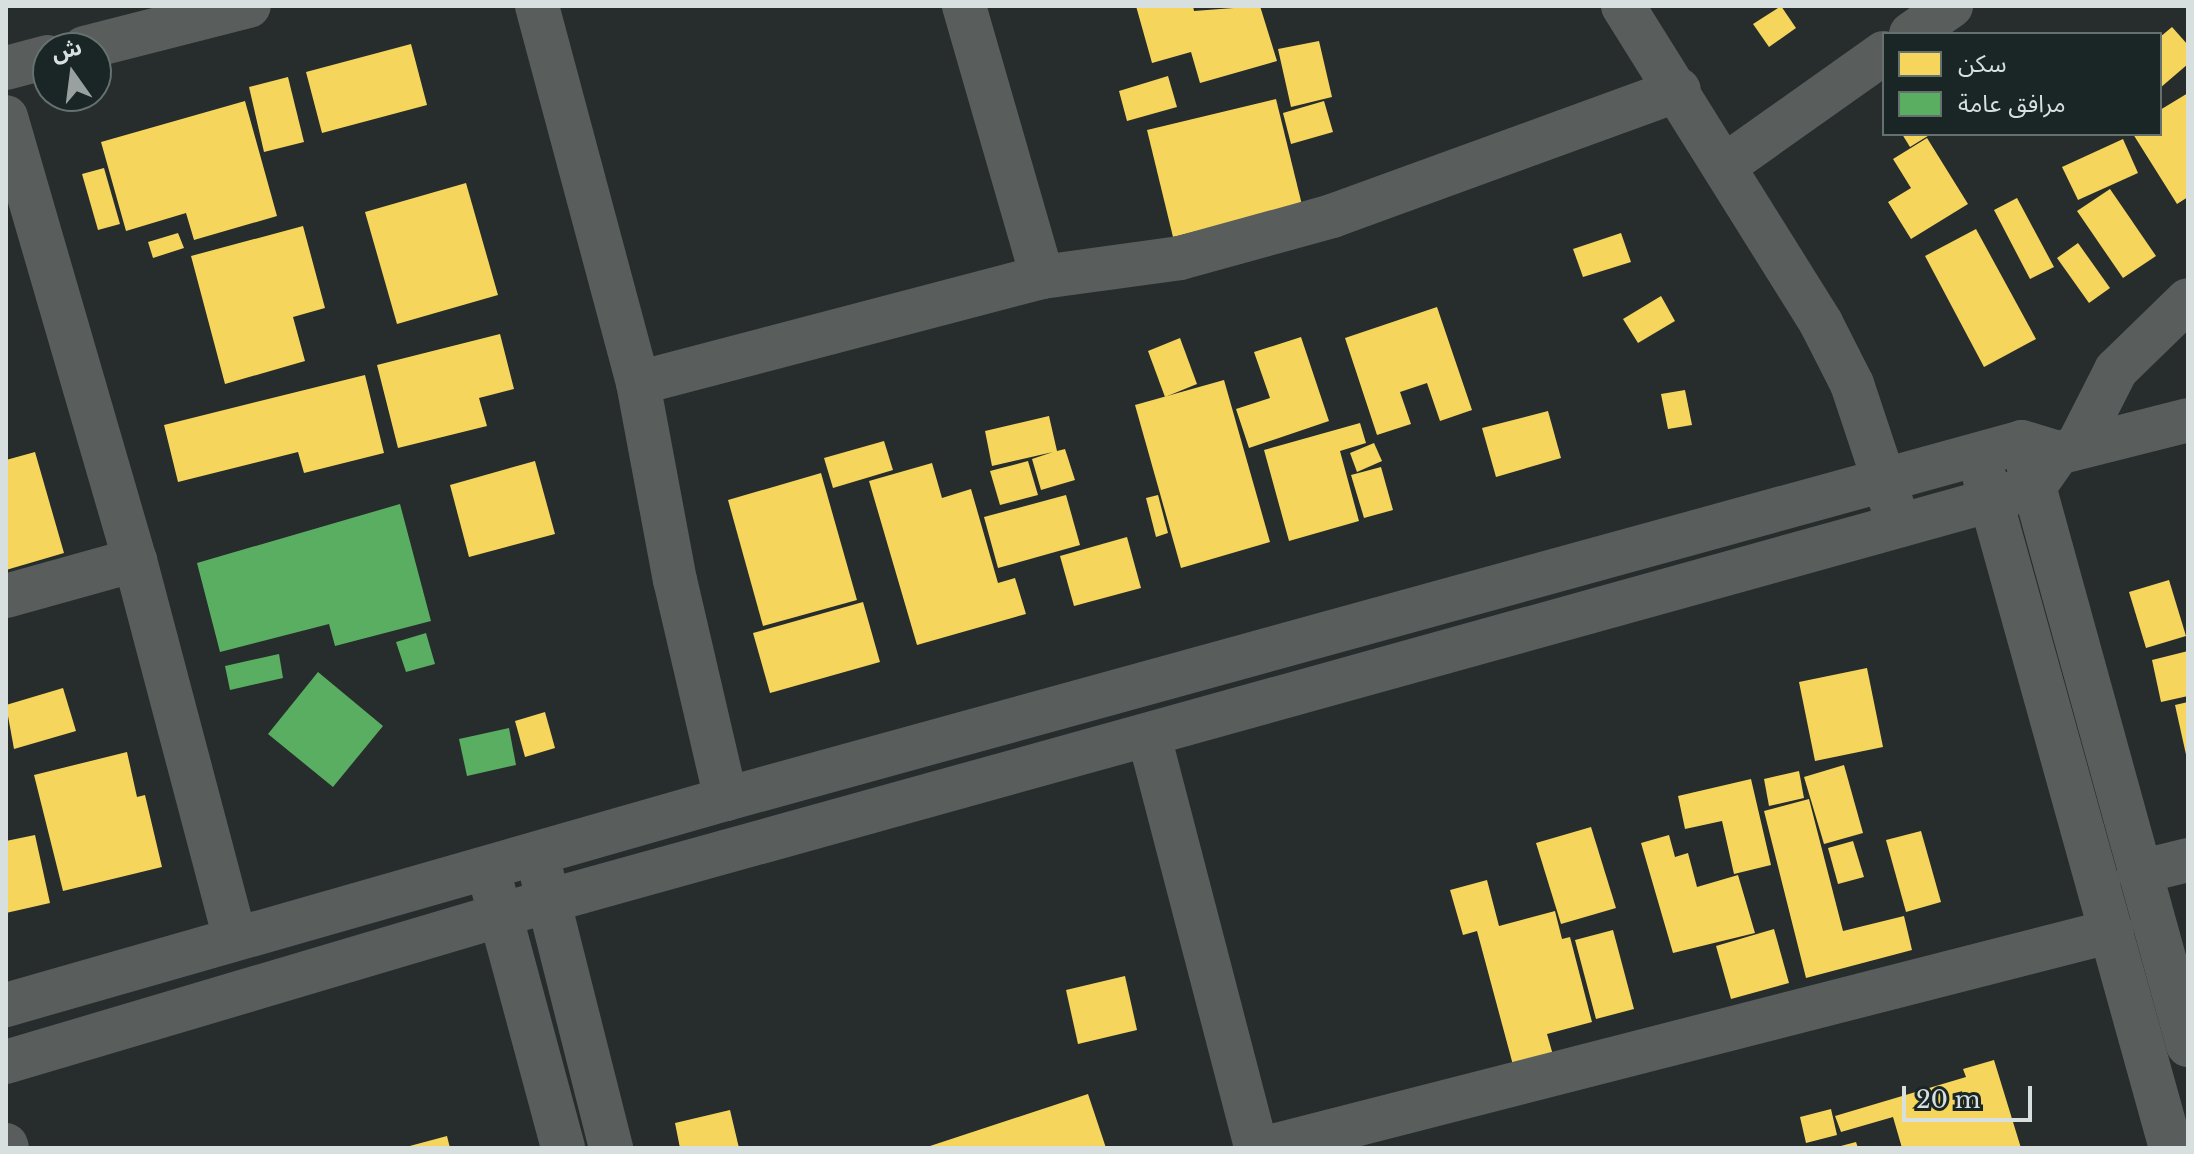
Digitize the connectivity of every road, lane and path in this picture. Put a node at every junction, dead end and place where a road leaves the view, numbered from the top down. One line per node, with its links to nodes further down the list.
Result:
1 (249, 6): 7 (street)
2 (537, 6): 16 (street)
3 (964, 6): 14 (street)
4 (1623, 6): 11 (street)
5 (1951, 6): 6 (street)
6 (1914, 32)
7 (112, 41)
8 (1882, 54): 13 (street)
9 (32, 61): 10 (street)
10 (6, 68)
11 (1679, 90): 13 (street); 14 (street)
12 (6, 117): 23 (street)
13 (1727, 164): 20 (street)
14 (1042, 277): 16 (street)
15 (2188, 300): 19 (street)
16 (638, 383): 26 (street)
17 (2188, 420): 19 (street)
18 (1979, 457): 19 (street); 20 (street); 21 (street)
19 (2048, 457): 21 (street); 30 (street)
20 (1887, 481): 22 (street); 26 (street)
21 (1992, 500): 22 (street); 33 (street)
22 (1899, 525): 25 (street)
23 (135, 560): 24 (street); 34 (street)
24 (6, 596)
25 (1149, 736): 31 (street); 40 (street)
26 (726, 799): 27 (street)
27 (536, 854): 29 (street); 31 (street)
28 (2188, 860): 30 (street)
29 (486, 866): 32 (street); 34 (street)
30 (2139, 872): 36 (street)
31 (548, 901): 32 (street); 39 (street)
32 (500, 916): 37 (street); 38 (street)
33 (2112, 931): 41 (street); 42 (street)
34 (235, 938): 35 (street)
35 (6, 1005)
36 (2188, 1045)
37 (6, 1062)
38 (563, 1148)
39 (611, 1148)
40 (1256, 1148)
41 (1265, 1148)
42 (2171, 1148)

